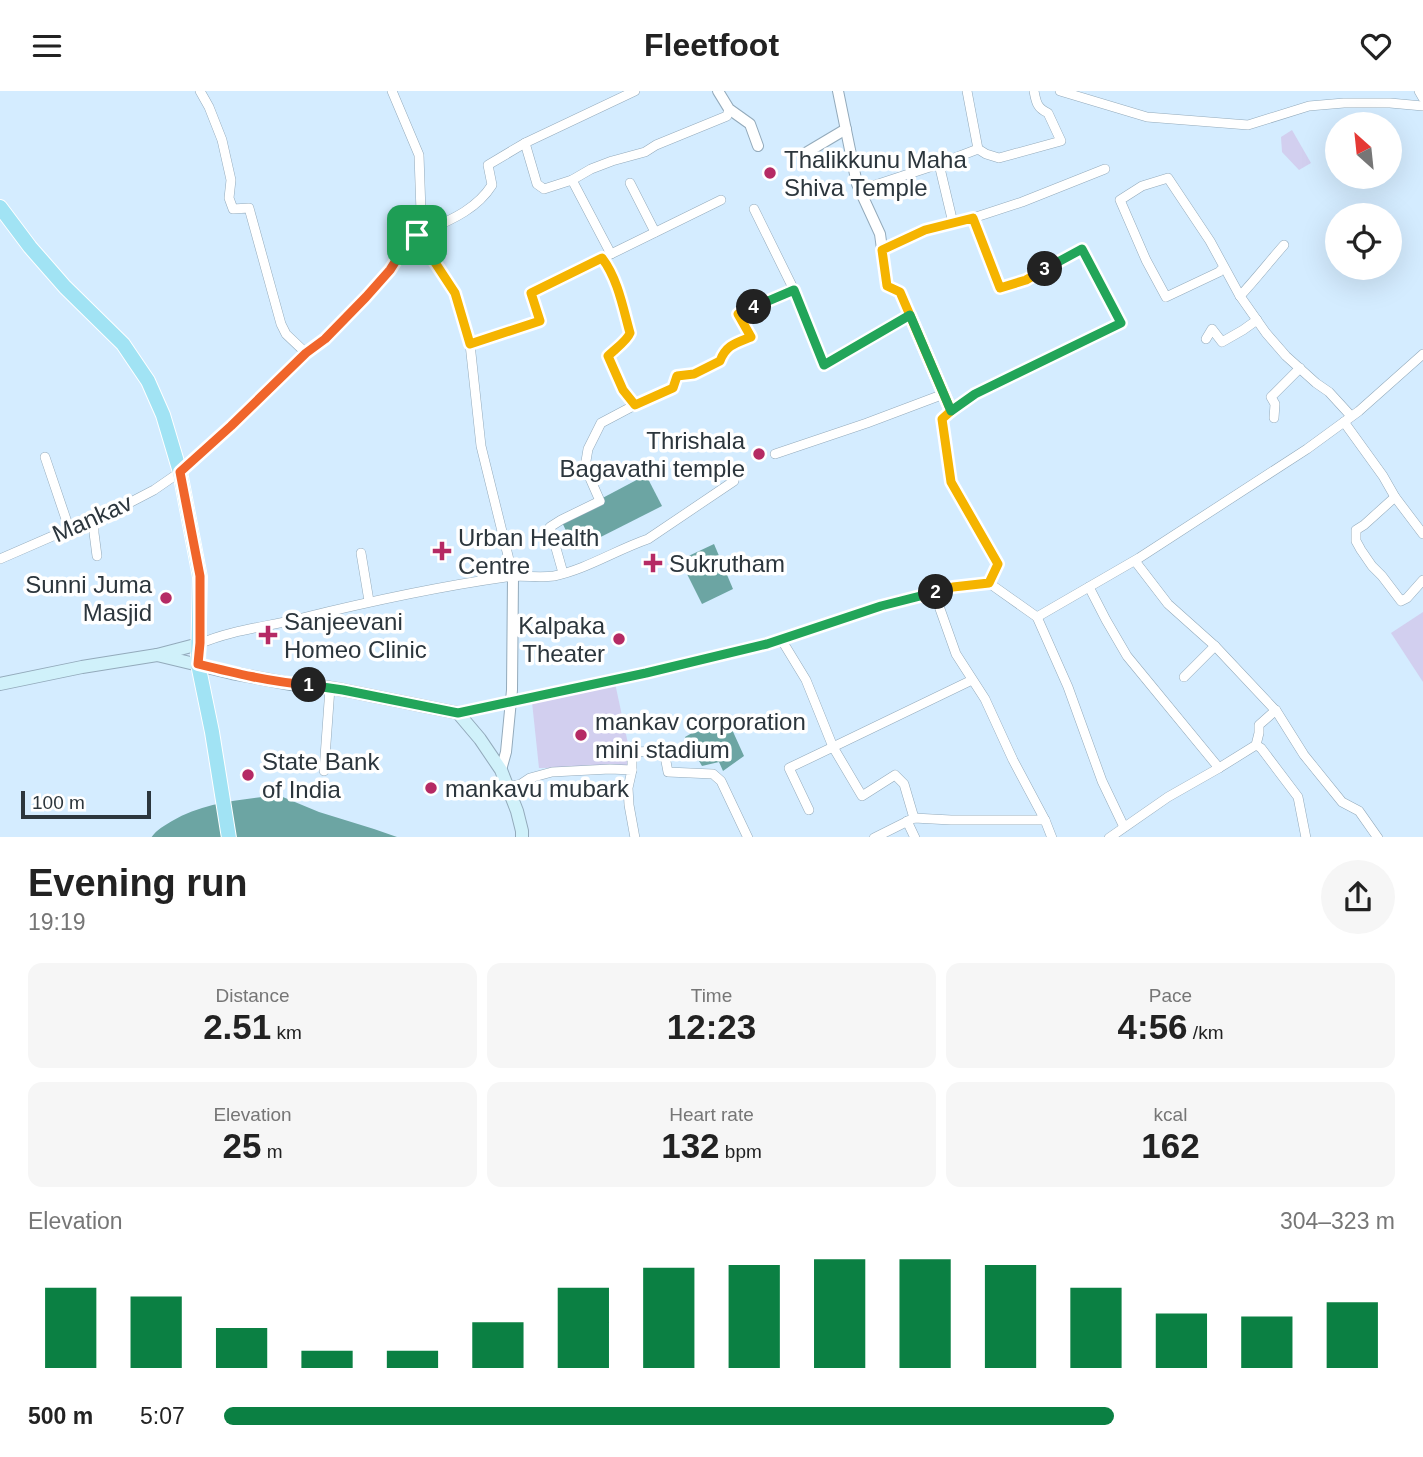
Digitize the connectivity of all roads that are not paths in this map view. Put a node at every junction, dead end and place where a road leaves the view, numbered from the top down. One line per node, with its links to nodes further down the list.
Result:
1 (200, 91): 40 (street)
2 (392, 91): 29 (street, Mankav)
3 (635, 91): 14 (street)
4 (718, 91): 12 (street)
5 (838, 91): 13 (street)
6 (967, 91): 16 (street)
7 (1034, 91): 16 (street)
8 (1060, 91): 11 (street)
9 (1419, 91): 10 (street)
10 (1423, 97)
11 (1423, 106)
12 (729, 109): 15 (street); 20 (street)
13 (846, 129): 17 (street); 22 (street)
14 (525, 143): 20 (street); 29 (street)
15 (758, 146)
16 (978, 149): 18 (street)
17 (804, 154)
18 (940, 164): 22 (street); 27 (street)
19 (1104, 169): 26 (street)
20 (572, 180): 32 (street)
21 (630, 183): 28 (street)
22 (860, 190): 31 (street)
23 (721, 200): 28 (street)
24 (0, 207): 50 (main road)
25 (754, 209): 34 (street)
26 (973, 218): 27 (street); 45 (street)
27 (953, 223): 31 (street)
28 (655, 232): 32 (street)
29 (415, 235): 39 (street); 40 (street, Mankav)
30 (1284, 245): 35 (street)
31 (882, 250): 36 (street)
32 (607, 256): 39 (street); 44 (street)
33 (1224, 267): 33 (street); 35 (street)
34 (794, 290): 36 (street); 44 (street)
35 (1240, 296): 37 (street)
36 (910, 315): 43 (street)
37 (1257, 320): 38 (street); 42 (street)
38 (1206, 339)
39 (470, 344): 61 (street)
40 (306, 353): 50 (street, Mankav)
41 (1423, 354): 47 (street)
42 (1300, 367): 46 (street); 47 (street)
43 (944, 394): 45 (street); 48 (street)
44 (635, 405): 60 (street)
45 (951, 411): 63 (street)
46 (1274, 418)
47 (1348, 419): 52 (street); 59 (street)
48 (775, 454)
49 (45, 457): 54 (street)
50 (180, 472): 53 (street, Mankav); 69 (main road)
51 (734, 481): 60 (street)
52 (1395, 497): 55 (street); 62 (street)
53 (94, 519): 54 (street, Mankav); 57 (street)
54 (69, 528): 58 (street, Mankav)
55 (1423, 534)
56 (361, 553): 66 (street)
57 (97, 556)
58 (0, 559)
59 (1135, 561): 64 (street); 70 (street)
60 (563, 573): 61 (street)
61 (513, 576): 66 (street); 77 (street)
62 (1423, 580)
63 (989, 583): 65 (street); 67 (street)
64 (1089, 587): 67 (street); 82 (street)
65 (934, 592): 68 (street); 74 (street)
66 (369, 601): 69 (street)
67 (1037, 617): 90 (street)
68 (781, 639): 77 (street); 81 (street)
69 (200, 643): 71 (main road); 72 (main road)
70 (1214, 646): 73 (street); 78 (street)
71 (157, 655): 72 (main road); 75 (main road)
72 (198, 664): 76 (main road); 91 (main road)
73 (1184, 677)
74 (972, 680): 81 (street); 89 (street)
75 (0, 684)
76 (330, 688): 79 (main road); 85 (street)
77 (509, 703): 79 (street); 83 (street)
78 (1276, 711): 80 (street); 100 (street)
79 (458, 713): 83 (main road)
80 (1256, 745): 82 (street); 99 (street)
81 (833, 747): 87 (street); 88 (street)
82 (1219, 768): 90 (street)
83 (501, 770): 86 (main road)
84 (632, 770): 86 (street); 93 (street); 94 (street)
85 (324, 771)
86 (508, 787): 92 (main road)
87 (809, 810)
88 (910, 819): 89 (street); 95 (street); 96 (street)
89 (1045, 820): 97 (street)
90 (1124, 827): 98 (street)
91 (229, 837)
92 (522, 837)
93 (635, 837)
94 (748, 837)
95 (876, 837)
96 (915, 837)
97 (1052, 837)
98 (1110, 837)
99 (1306, 837)
100 (1377, 837)

